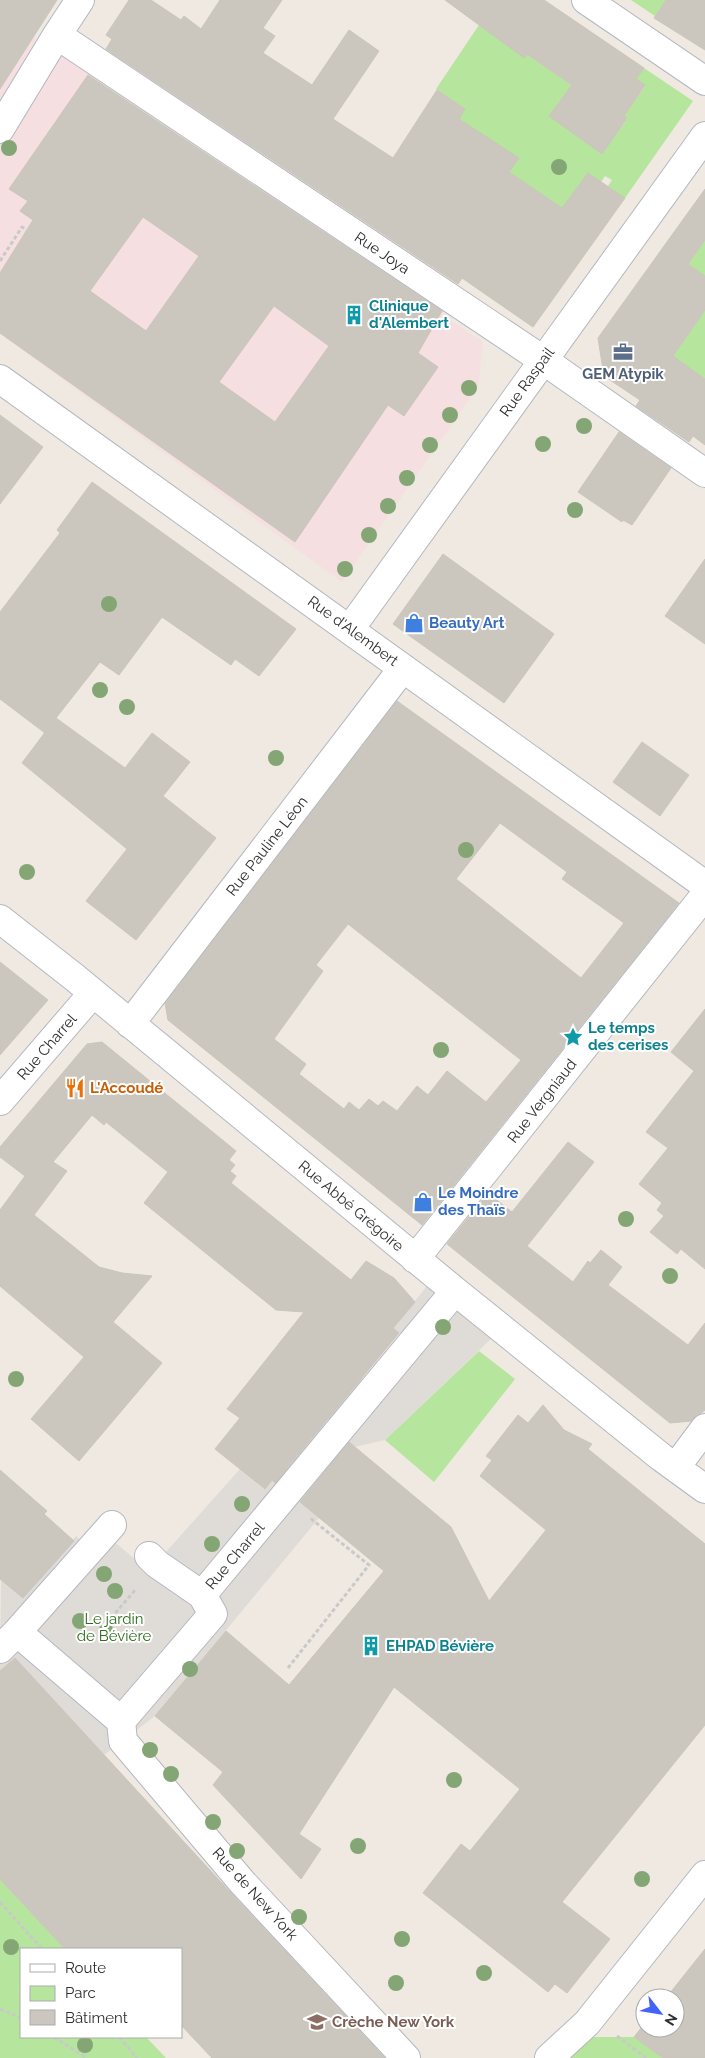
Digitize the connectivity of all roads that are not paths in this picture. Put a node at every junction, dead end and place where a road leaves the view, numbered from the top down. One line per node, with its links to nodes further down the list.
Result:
1 (80, 0): 3 (street)
2 (586, 0): 4 (street)
3 (57, 35): 5 (street); 7 (street, Rue Joya)
4 (705, 81)
5 (0, 129)
6 (705, 136): 7 (street, Rue Raspail)
7 (543, 360): 9 (street, Rue Joya); 10 (street, Rue Raspail)
8 (0, 379): 10 (street, Rue d'Alembert)
9 (705, 473)
10 (350, 629): 11 (street, Rue d'Alembert)
11 (404, 668): 12 (street, Rue d'Alembert); 16 (street, Rue Pauline Léon)
12 (705, 885)
13 (705, 895): 18 (street, Rue Vergniaud)
14 (0, 919): 15 (street, Rue Abbé Grégoire)
15 (93, 993): 16 (street, Rue Abbé Grégoire); 17 (street, Rue Charrel)
16 (130, 1024): 18 (street, Rue Abbé Grégoire)
17 (0, 1101)
18 (415, 1259): 19 (street, Rue Abbé Grégoire)
19 (455, 1292): 21 (street, Rue Abbé Grégoire); 25 (street, Rue Charrel)
20 (705, 1428): 21 (street)
21 (676, 1467): 22 (street, Rue Abbé Grégoire)
22 (705, 1489)
23 (112, 1525): 26 (street)
24 (153, 1560): 25 (street)
25 (202, 1595): 27 (street, Rue Charrel)
26 (9, 1640): 27 (street)
27 (121, 1721): 29 (street, Rue de New York)
28 (705, 1875): 30 (street)
29 (406, 2058)
30 (549, 2058)

